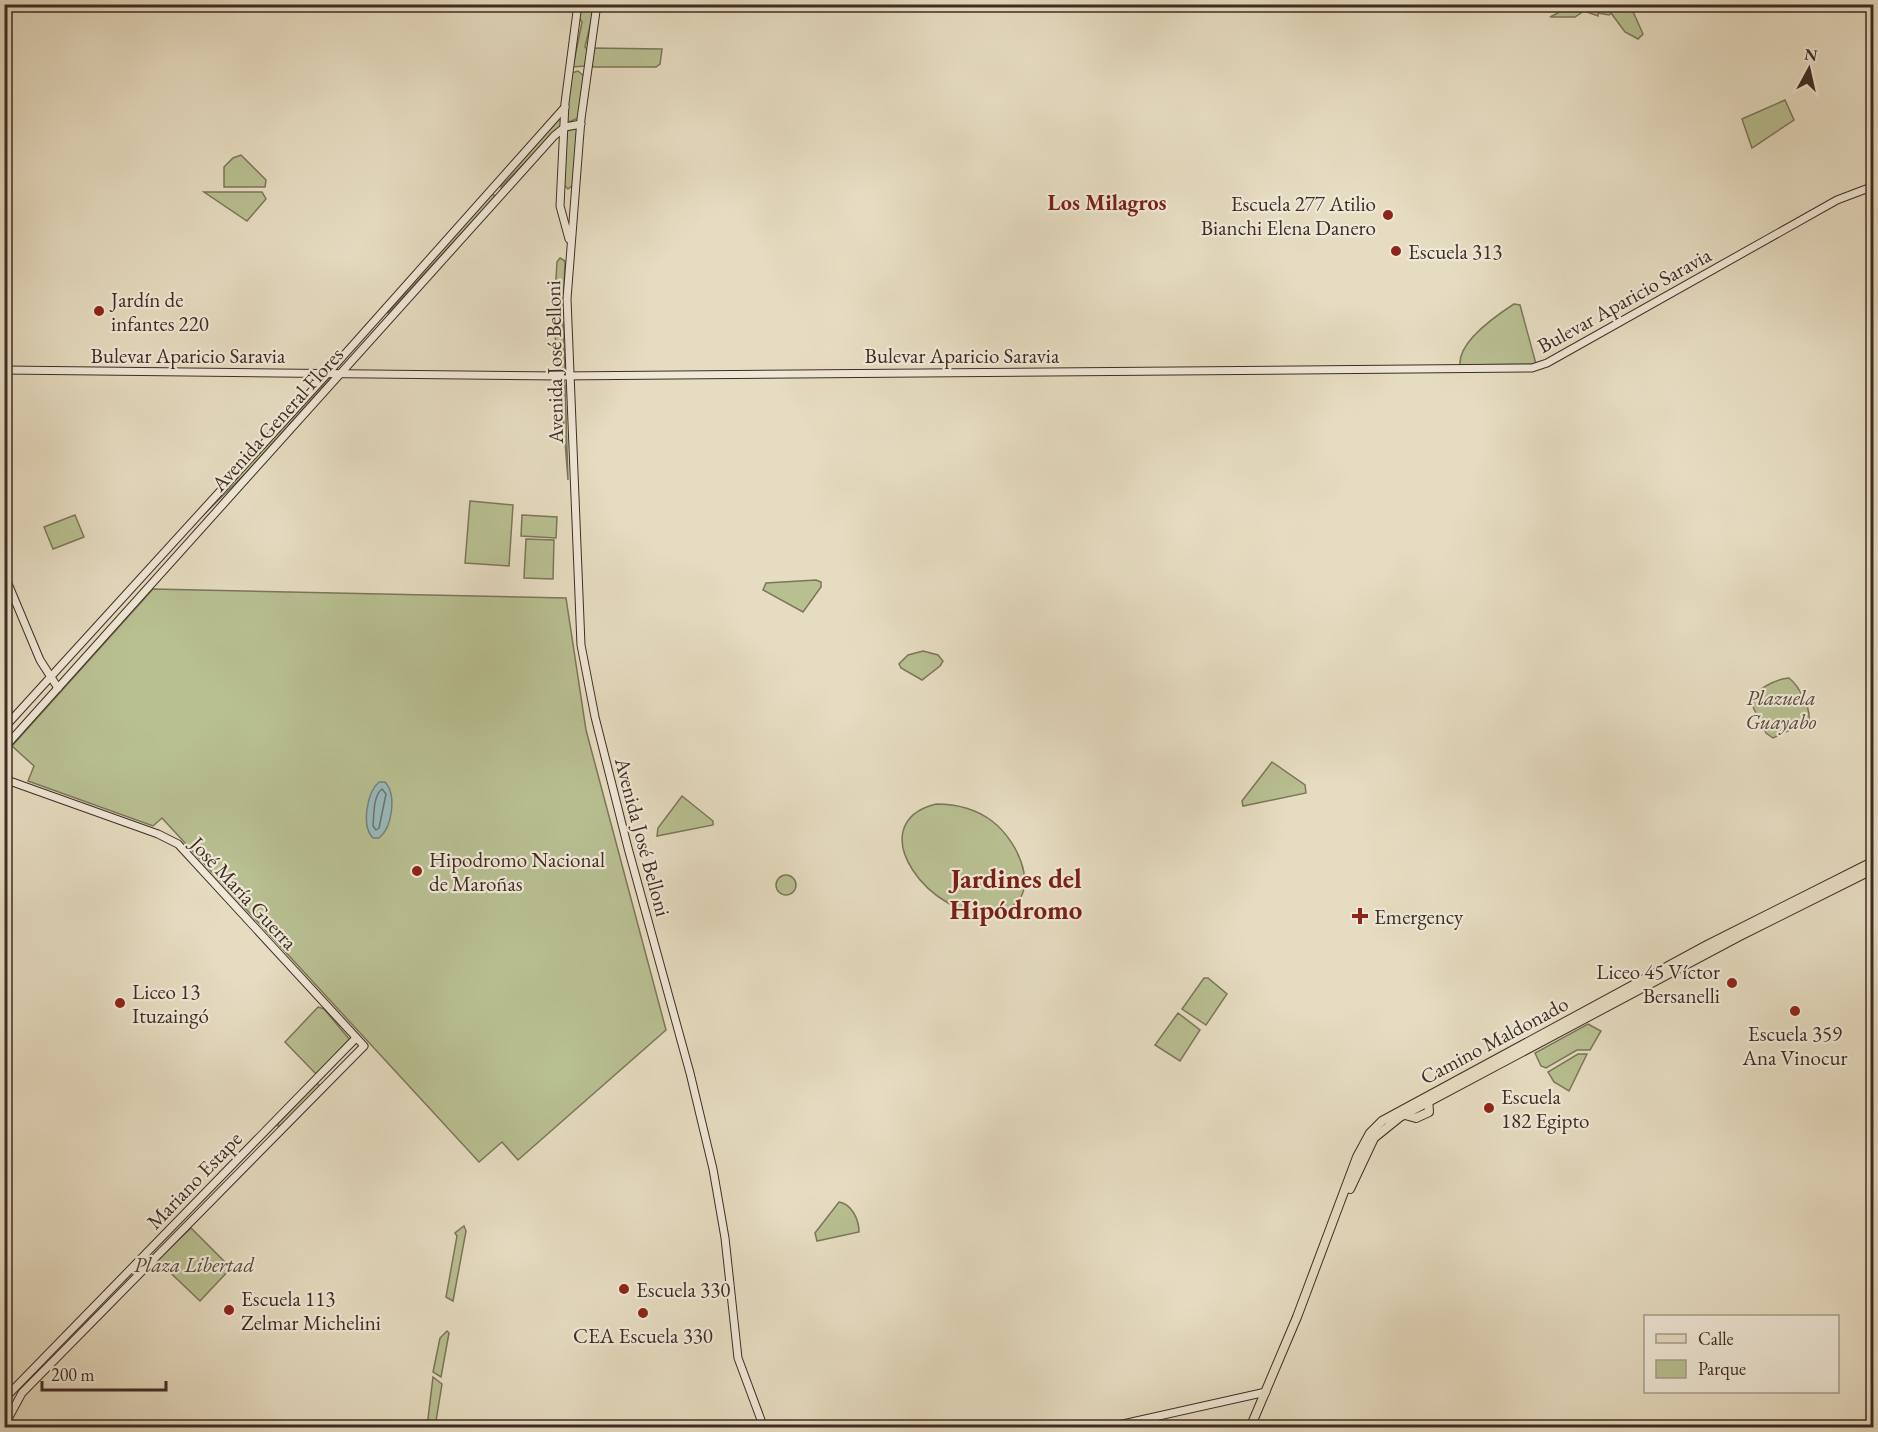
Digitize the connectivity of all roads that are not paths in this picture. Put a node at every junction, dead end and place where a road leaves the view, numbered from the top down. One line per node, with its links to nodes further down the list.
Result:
1 (578, 4): 3 (street, Avenida José Belloni)
2 (597, 4): 4 (street, Avenida José Belloni)
3 (565, 107): 5 (street, Avenida José Belloni); 9 (street, Avenida General Flores)
4 (581, 124): 5 (street); 7 (street, Avenida José Belloni)
5 (565, 127): 7 (street, Avenida José Belloni); 10 (street, Avenida General Flores)
6 (1874, 186): 11 (street, Bulevar Aparicio Saravia)
7 (570, 244): 11 (street, Avenida José Belloni)
8 (4, 370): 9 (street, Bulevar Aparicio Saravia)
9 (328, 373): 10 (street, Bulevar Aparicio Saravia); 13 (street, Avenida General Flores)
10 (340, 374): 11 (street, Bulevar Aparicio Saravia); 13 (street, Avenida General Flores)
11 (569, 375): 26 (street, Avenida José Belloni)
12 (4, 574): 13 (street)
13 (53, 683): 14 (street, Avenida General Flores); 15 (street, Avenida General Flores)
14 (4, 728)
15 (4, 748)
16 (4, 778): 19 (street, José María Guerra)
17 (1874, 861): 21 (main road, Camino Maldonado)
18 (1874, 869): 21 (main road, Camino Maldonado)
19 (356, 1038): 20 (street, José María Guerra); 24 (street, Mariano Estape)
20 (364, 1046): 25 (street, Mariano Estape)
21 (1428, 1099): 22 (main road, Camino Maldonado); 22 (main road, Camino Maldonado)
22 (1325, 1245): 23 (main road, Camino Maldonado)
23 (1266, 1392): 27 (street); 28 (main road, Camino Maldonado)
24 (4, 1399)
25 (4, 1426)
26 (764, 1428)
27 (1105, 1428)
28 (1250, 1428)

